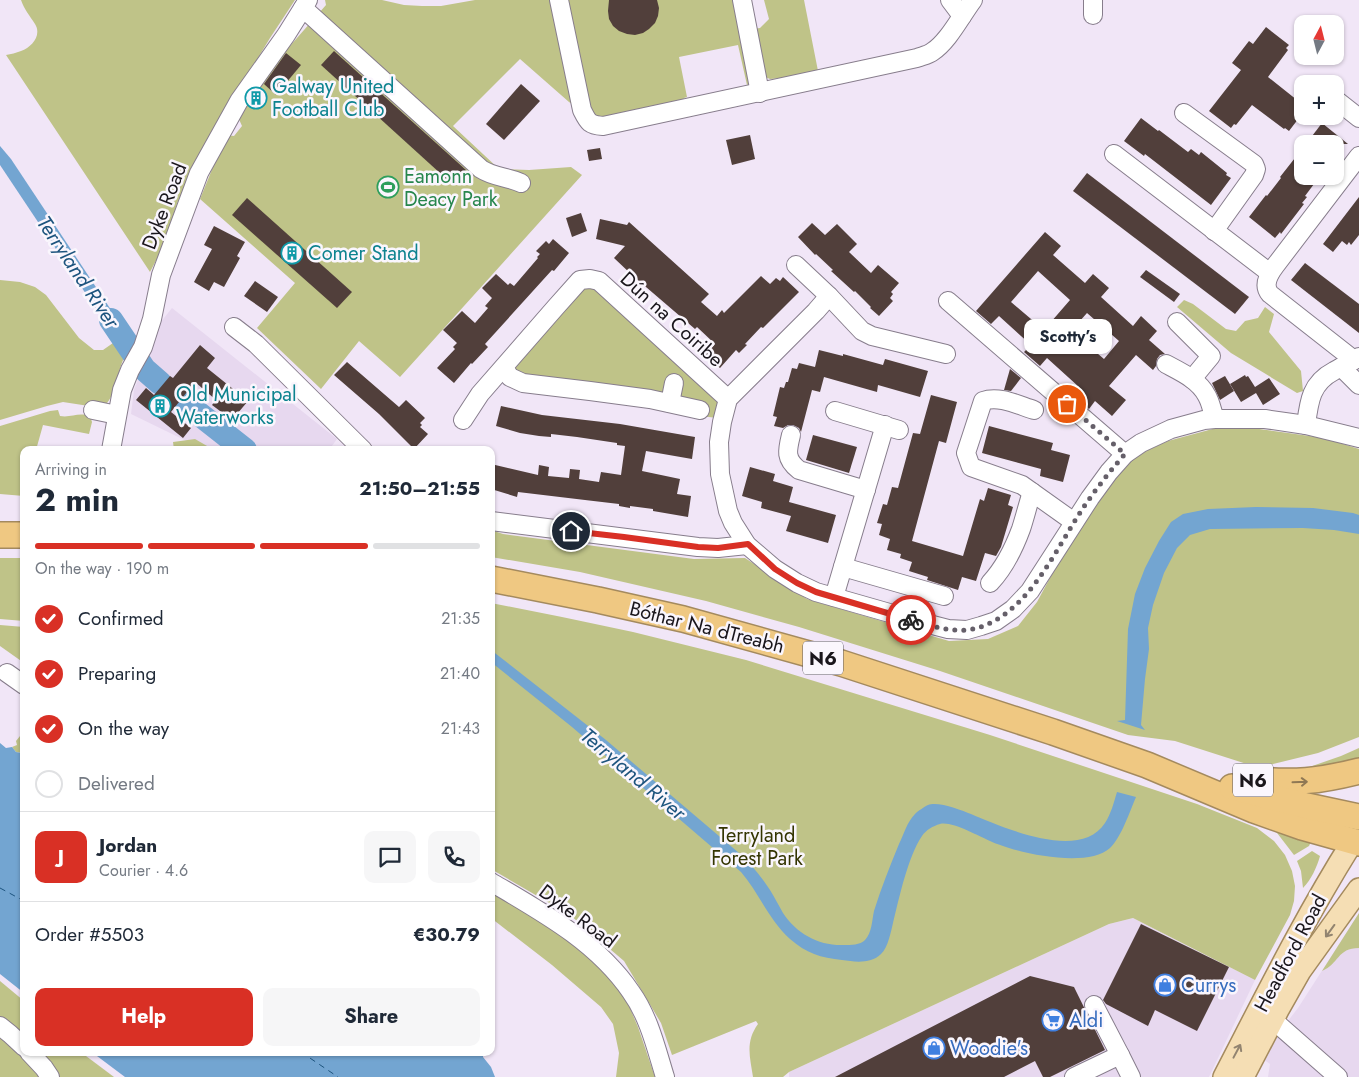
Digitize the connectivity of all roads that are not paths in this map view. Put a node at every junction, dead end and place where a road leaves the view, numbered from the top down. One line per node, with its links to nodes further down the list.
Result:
1 (559, 0): 7 (street)
2 (742, 0): 7 (street)
3 (950, 0): 6 (street)
4 (973, 0): 6 (street)
5 (305, 4): 13 (street); 34 (street, Dyke Road)
6 (962, 16): 7 (street)
7 (760, 93)
8 (1344, 107): 10 (street)
9 (1184, 113): 14 (street)
10 (1359, 118)
11 (1114, 154): 14 (street)
12 (1359, 156): 16 (street)
13 (521, 183)
14 (1214, 231): 16 (street)
15 (796, 265): 17 (street)
16 (1270, 273): 22 (street)
17 (829, 296): 21 (street); 28 (street)
18 (948, 301): 42 (street)
19 (1177, 322): 25 (street)
20 (234, 327): 41 (street)
21 (946, 354)
22 (1352, 362): 27 (street); 37 (street)
23 (1166, 364): 25 (street)
24 (504, 368): 28 (street, Dún na Coiribe); 29 (street); 35 (street, Dún na Coiribe)
25 (1192, 379): 36 (street)
26 (674, 383): 29 (street)
27 (1359, 384)
28 (728, 399): 49 (street)
29 (670, 403): 31 (street)
30 (93, 410): 34 (street)
31 (700, 410)
32 (1034, 410): 44 (street)
33 (835, 411): 43 (street)
34 (117, 415): 40 (street, Dyke Road)
35 (471, 416)
36 (1215, 419): 37 (street); 42 (street)
37 (1306, 425): 39 (street)
38 (792, 435): 43 (street)
39 (1359, 438)
40 (112, 446)
41 (359, 446)
42 (1125, 454): 46 (street)
43 (866, 490): 50 (street)
44 (1032, 492): 46 (street); 52 (street)
45 (495, 522): 49 (street)
46 (1074, 522): 54 (street)
47 (0, 535): 48 (highway)
48 (20, 535)
49 (748, 544): 54 (street)
50 (843, 567): 53 (street); 54 (street)
51 (495, 580): 57 (highway, Bóthar Na dTreabh / N6)
52 (990, 583)
53 (944, 596)
54 (834, 597)
55 (7, 673): 56 (street)
56 (20, 682)
57 (1148, 766): 58 (highway, N6, one-way to 58); 59 (highway, Bóthar Na dTreabh / N6); 60 (highway, Bóthar Na dTreabh / N6)
58 (1359, 771)
59 (1359, 817)
60 (1357, 838): 65 (main road, Headford Road)
61 (495, 884): 72 (street, Dyke Road)
62 (1359, 888): 63 (main road, Headford Road, one-way to 63)
63 (1300, 971): 65 (main road, Headford Road); 68 (street)
64 (1094, 1005): 69 (street)
65 (1267, 1019): 68 (street); 75 (main road, Headford Road, one-way to 65); 76 (main road, Headford Road)
66 (0, 1026): 67 (street)
67 (20, 1043)
68 (1306, 1049): 77 (street)
69 (1120, 1055): 73 (street); 74 (street)
70 (33, 1056): 71 (street)
71 (50, 1077)
72 (665, 1077)
73 (1074, 1077)
74 (1131, 1077)
75 (1224, 1077)
76 (1243, 1077)
77 (1338, 1077)

